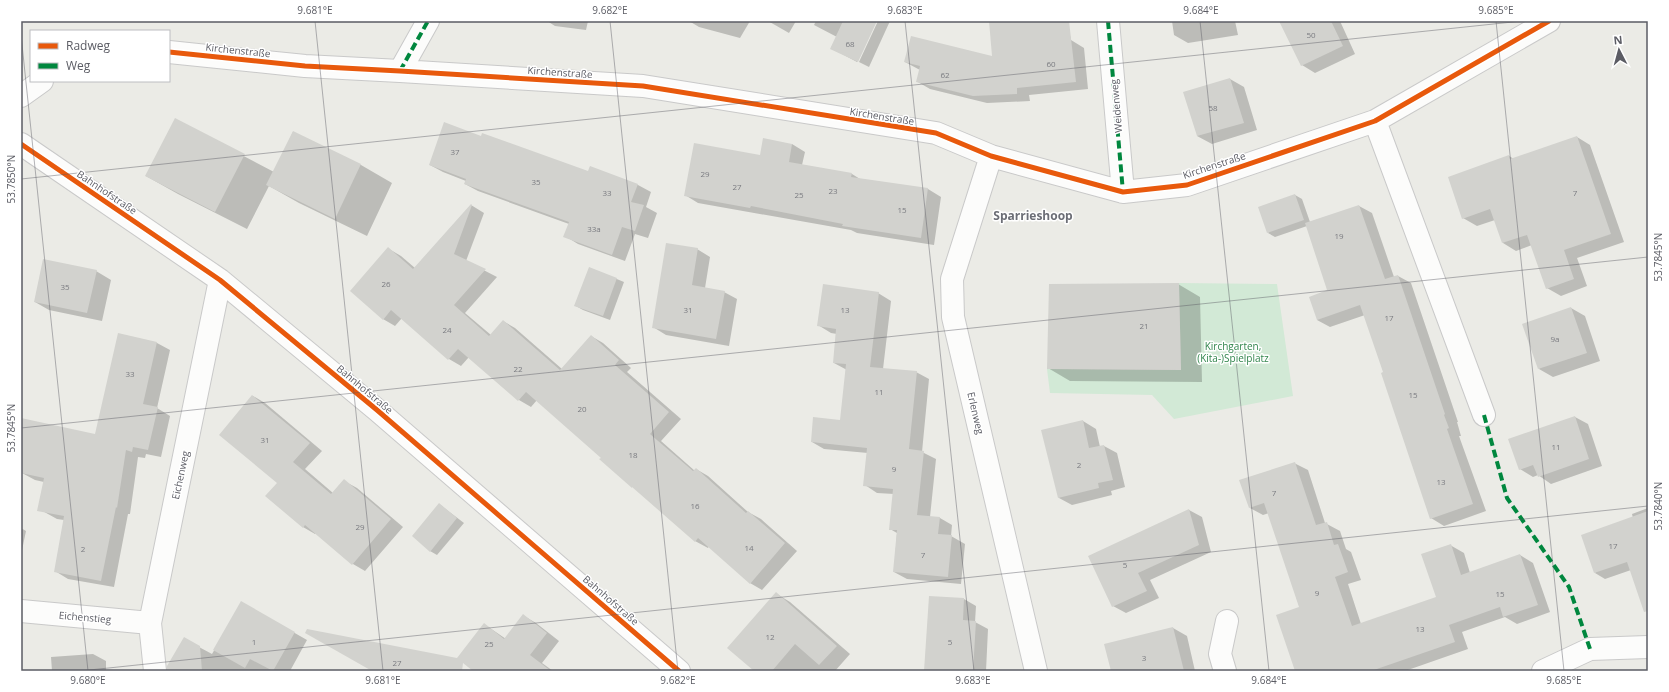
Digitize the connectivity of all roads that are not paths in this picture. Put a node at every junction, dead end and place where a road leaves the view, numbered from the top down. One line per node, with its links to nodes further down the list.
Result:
1 (428, 21): 5 (street)
2 (1108, 21): 11 (street, Weidenweg)
3 (1549, 21): 8 (street, Kirchenstraße)
4 (170, 52): 5 (street, Kirchenstraße)
5 (400, 71): 10 (street, Kirchenstraße)
6 (41, 82): 7 (street)
7 (21, 96)
8 (1374, 121): 11 (street, Kirchenstraße); 13 (street)
9 (21, 144): 12 (street, Bahnhofstraße)
10 (992, 156): 11 (street, Kirchenstraße); 20 (street, Erlenweg)
11 (1123, 192)
12 (220, 280): 16 (street, Eichenweg); 19 (street, Bahnhofstraße)
13 (1484, 415)
14 (21, 611): 16 (street, Eichenstieg)
15 (1227, 621): 21 (street)
16 (150, 623): 18 (street, Eichenweg)
17 (1648, 646): 22 (street)
18 (155, 671)
19 (678, 671)
20 (1036, 671)
21 (1225, 671)
22 (1543, 671)

